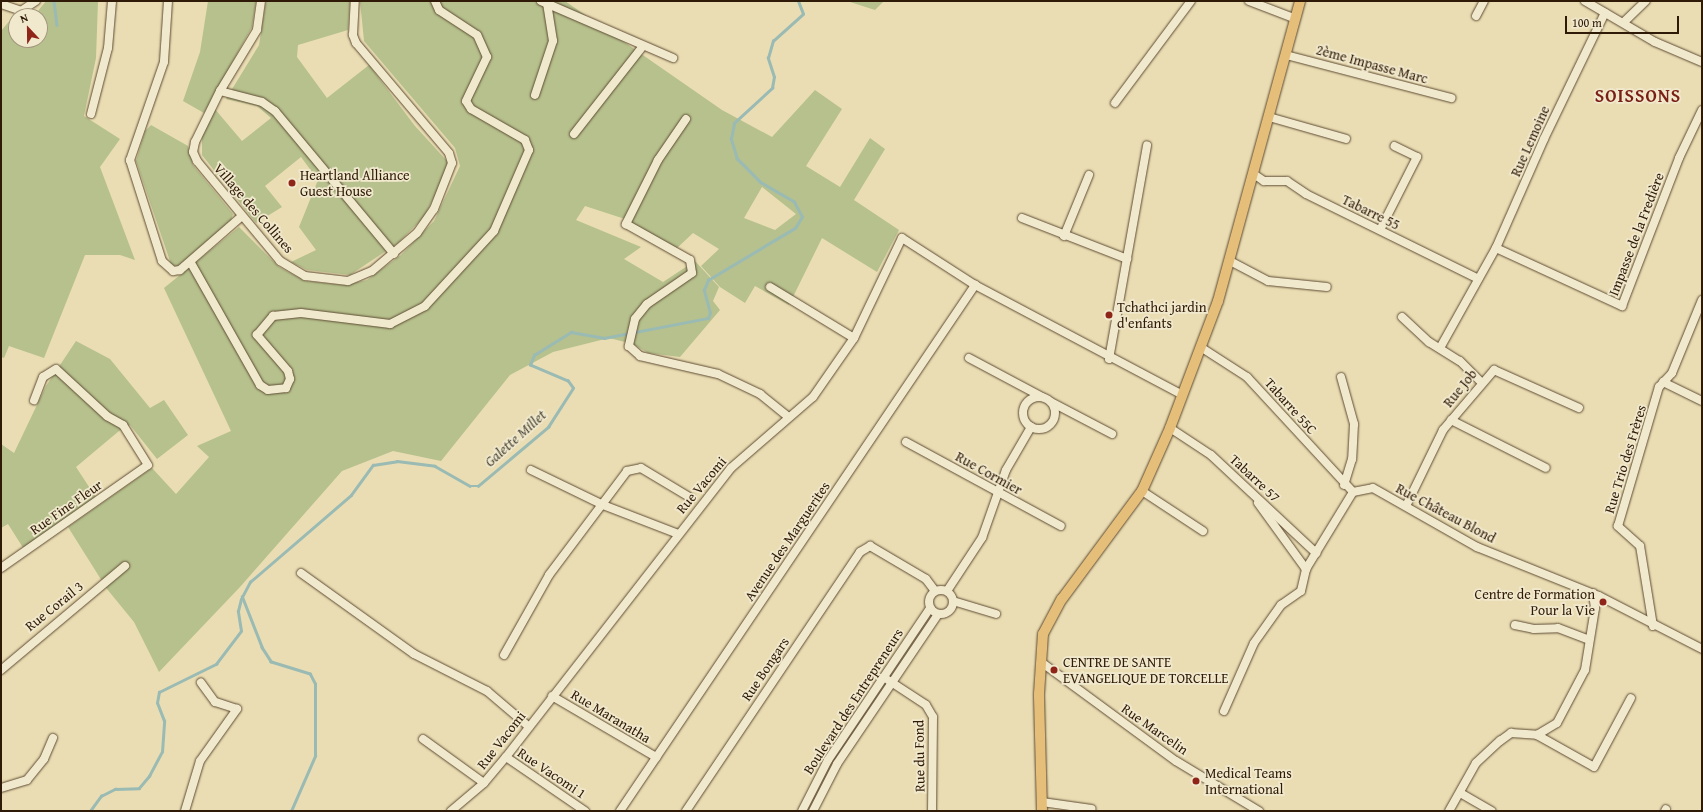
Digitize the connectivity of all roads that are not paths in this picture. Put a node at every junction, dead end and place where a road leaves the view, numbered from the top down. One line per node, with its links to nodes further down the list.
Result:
1 (36, 1): 14 (street)
2 (112, 1): 28 (street)
3 (168, 1): 45 (street)
4 (261, 1): 23 (street, Village des Collines)
5 (355, 1): 42 (street, Village des Collines)
6 (435, 1): 45 (street)
7 (1191, 1): 26 (street)
8 (1249, 1): 17 (street)
9 (1300, 1): 17 (main road)
10 (1484, 1): 16 (street)
11 (1585, 1): 15 (street)
12 (1646, 1): 18 (street)
13 (544, 3): 19 (street); 24 (street)
14 (1, 4)
15 (1605, 13): 18 (street); 41 (street, Rue Lemoine)
16 (1476, 16)
17 (1296, 19): 20 (main road)
18 (1625, 22): 22 (street)
19 (643, 46): 21 (street); 31 (street)
20 (1286, 55): 25 (street, 2ème Impasse Marc); 29 (main road)
21 (673, 58)
22 (1702, 62)
23 (220, 91): 37 (street, Village des Collines); 42 (street)
24 (535, 95)
25 (1451, 98)
26 (1115, 103)
27 (1702, 110): 41 (street, Impasse de la Fredière)
28 (91, 114)
29 (1270, 117): 32 (street); 36 (main road)
30 (686, 119): 69 (street)
31 (574, 134)
32 (1346, 139)
33 (1147, 145): 43 (street)
34 (1394, 146): 39 (street)
35 (1089, 175): 40 (street)
36 (1255, 175): 39 (street, Tabarre 55); 44 (main road)
37 (242, 216): 42 (street, Village des Collines); 45 (street)
38 (1022, 218): 40 (street)
39 (1380, 230): 46 (street, Tabarre 55)
40 (1064, 236): 43 (street)
41 (1496, 248): 46 (street, Rue Lemoine)
42 (394, 254)
43 (1127, 259): 56 (street)
44 (1230, 261): 49 (street); 53 (main road)
45 (191, 263)
46 (1477, 278): 54 (street, Rue Lemoine)
47 (975, 285): 52 (street, Rue Vacomi); 56 (street); 119 (street, Avenue des Marguerites)
48 (770, 287): 52 (street)
49 (1328, 287)
50 (1702, 300): 59 (street, Rue Trio des Frères)
51 (1402, 317): 54 (street)
52 (854, 338): 69 (street, Rue Vacomi)
53 (1202, 348): 61 (main road); 78 (street, Tabarre 55C)
54 (1440, 348): 58 (street)
55 (969, 358): 60 (street)
56 (1109, 359): 61 (street)
57 (1341, 377): 78 (street)
58 (1481, 382): 67 (street, Rue Job); 71 (street, Rue Job)
59 (1663, 382): 64 (street); 102 (street, Rue Trio des Frères)
60 (1026, 388): 62 (street); 66 (street)
61 (1182, 395): 73 (main road)
62 (1042, 396): 65 (street); 66 (street)
63 (34, 400): 91 (street, Rue Fine Fleur)
64 (1702, 401)
65 (1051, 402): 68 (street); 70 (street)
66 (1027, 404): 72 (street)
67 (1579, 408)
68 (1068, 411): 70 (street); 74 (street)
69 (788, 417): 88 (street, Rue Vacomi)
70 (1054, 419): 72 (street)
71 (1451, 420): 76 (street); 85 (street, Rue Job)
72 (1031, 427): 80 (street)
73 (1170, 428): 79 (main road); 82 (street, Tabarre 57)
74 (1112, 434)
75 (906, 442): 80 (street, Rue Cormier)
76 (1546, 468)
77 (530, 470): 84 (street)
78 (1344, 485): 81 (street, Tabarre 55C)
79 (1142, 491): 87 (street); 106 (main road)
80 (996, 492): 86 (street, Rue Cormier); 95 (street)
81 (1353, 492): 85 (street, Rue Château Blond); 89 (street)
82 (1254, 496): 89 (street, Tabarre 57); 92 (street)
83 (691, 498): 84 (street)
84 (603, 506): 88 (street); 105 (street)
85 (1406, 506): 96 (street, Rue Château Blond)
86 (1061, 526)
87 (1203, 531)
88 (678, 534): 111 (street, Rue Vacomi)
89 (1316, 553): 92 (street)
90 (125, 566): 107 (street, Rue Corail 3)
91 (1, 568)
92 (1306, 569): 113 (street)
93 (301, 573): 114 (street)
94 (935, 591): 95 (street); 98 (street); 129 (street, Rue Bongars)
95 (947, 591): 97 (street)
96 (1593, 593): 102 (street, Rue Château Blond); 103 (street)
97 (953, 601): 99 (street); 100 (street)
98 (930, 608): 99 (street); 108 (street, Boulevard des Entrepreneurs)
99 (938, 614): 110 (street, Boulevard des Entrepreneurs)
100 (996, 614)
101 (1515, 624): 103 (street)
102 (1653, 626): 104 (street, Rue Château Blond)
103 (1589, 640): 115 (street)
104 (1702, 649)
105 (504, 654)
106 (1041, 662): 123 (main road); 133 (street, Rue Marcelin)
107 (1, 670)
108 (884, 678): 110 (street, Rue du Fond); 130 (street, Boulevard des Entrepreneurs)
109 (201, 683): 125 (street)
110 (893, 683): 131 (street, Boulevard des Entrepreneurs); 132 (street, Rue du Fond)
111 (552, 696): 114 (street, Rue Vacomi); 119 (street, Rue Maranatha)
112 (1631, 698): 115 (street)
113 (1224, 711)
114 (528, 726): 118 (street, Rue Vacomi)
115 (1537, 735): 122 (street)
116 (53, 738): 121 (street)
117 (423, 739): 120 (street)
118 (506, 757): 120 (street, Rue Vacomi); 127 (street, Rue Vacomi 1)
119 (656, 758): 128 (street, Avenue des Marguerites)
120 (484, 783): 126 (street, Rue Vacomi)
121 (1, 788)
122 (1462, 794): 134 (street); 135 (street)
123 (1042, 806): 124 (street)
124 (1092, 809)
125 (185, 811)
126 (451, 811)
127 (585, 811)
128 (620, 811)
129 (686, 811)
130 (802, 811)
131 (813, 811)
132 (932, 811)
133 (1259, 811)
134 (1449, 811)
135 (1491, 811)

